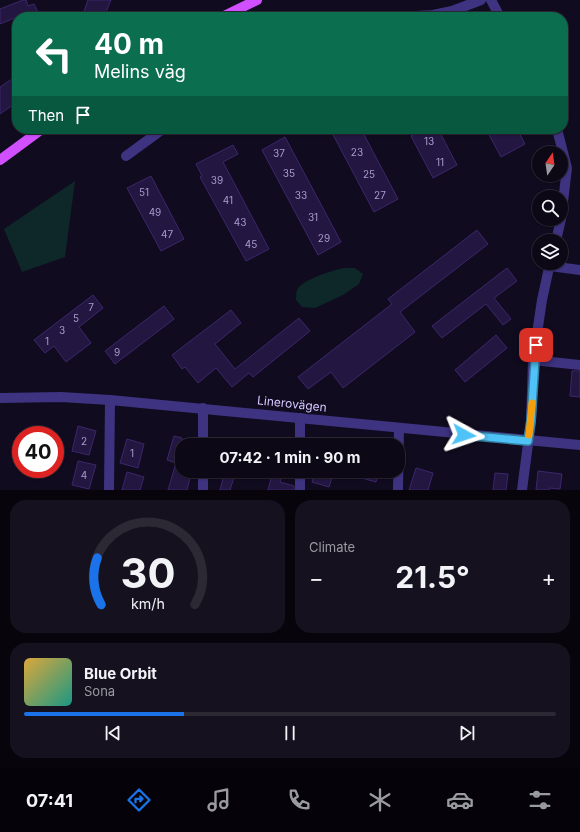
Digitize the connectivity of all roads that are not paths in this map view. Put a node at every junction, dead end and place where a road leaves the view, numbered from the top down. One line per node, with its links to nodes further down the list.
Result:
1 (257, 0): 4 (main road)
2 (481, 0): 5 (street)
3 (491, 0): 6 (street)
4 (232, 12)
5 (448, 12)
6 (497, 12)
7 (35, 134): 11 (main road)
8 (156, 134): 10 (street)
9 (558, 134): 12 (street)
10 (126, 156)
11 (0, 160)
12 (564, 190)
13 (568, 268): 15 (street)
14 (549, 270): 16 (street)
15 (580, 270)
16 (533, 360): 17 (street); 25 (street)
17 (580, 365)
18 (0, 398): 19 (street, Linerovägen)
19 (110, 400): 20 (street, Linerovägen); 29 (street)
20 (203, 408): 21 (street, Linerovägen); 23 (street)
21 (300, 418): 22 (street, Linerovägen); 24 (street)
22 (399, 428): 25 (street, Linerovägen); 32 (street)
23 (203, 438)
24 (300, 438)
25 (528, 441): 26 (street, Linerovägen); 33 (street)
26 (580, 446)
27 (203, 478): 30 (street)
28 (300, 478): 31 (street)
29 (109, 490)
30 (203, 490)
31 (300, 490)
32 (398, 490)
33 (522, 490)

